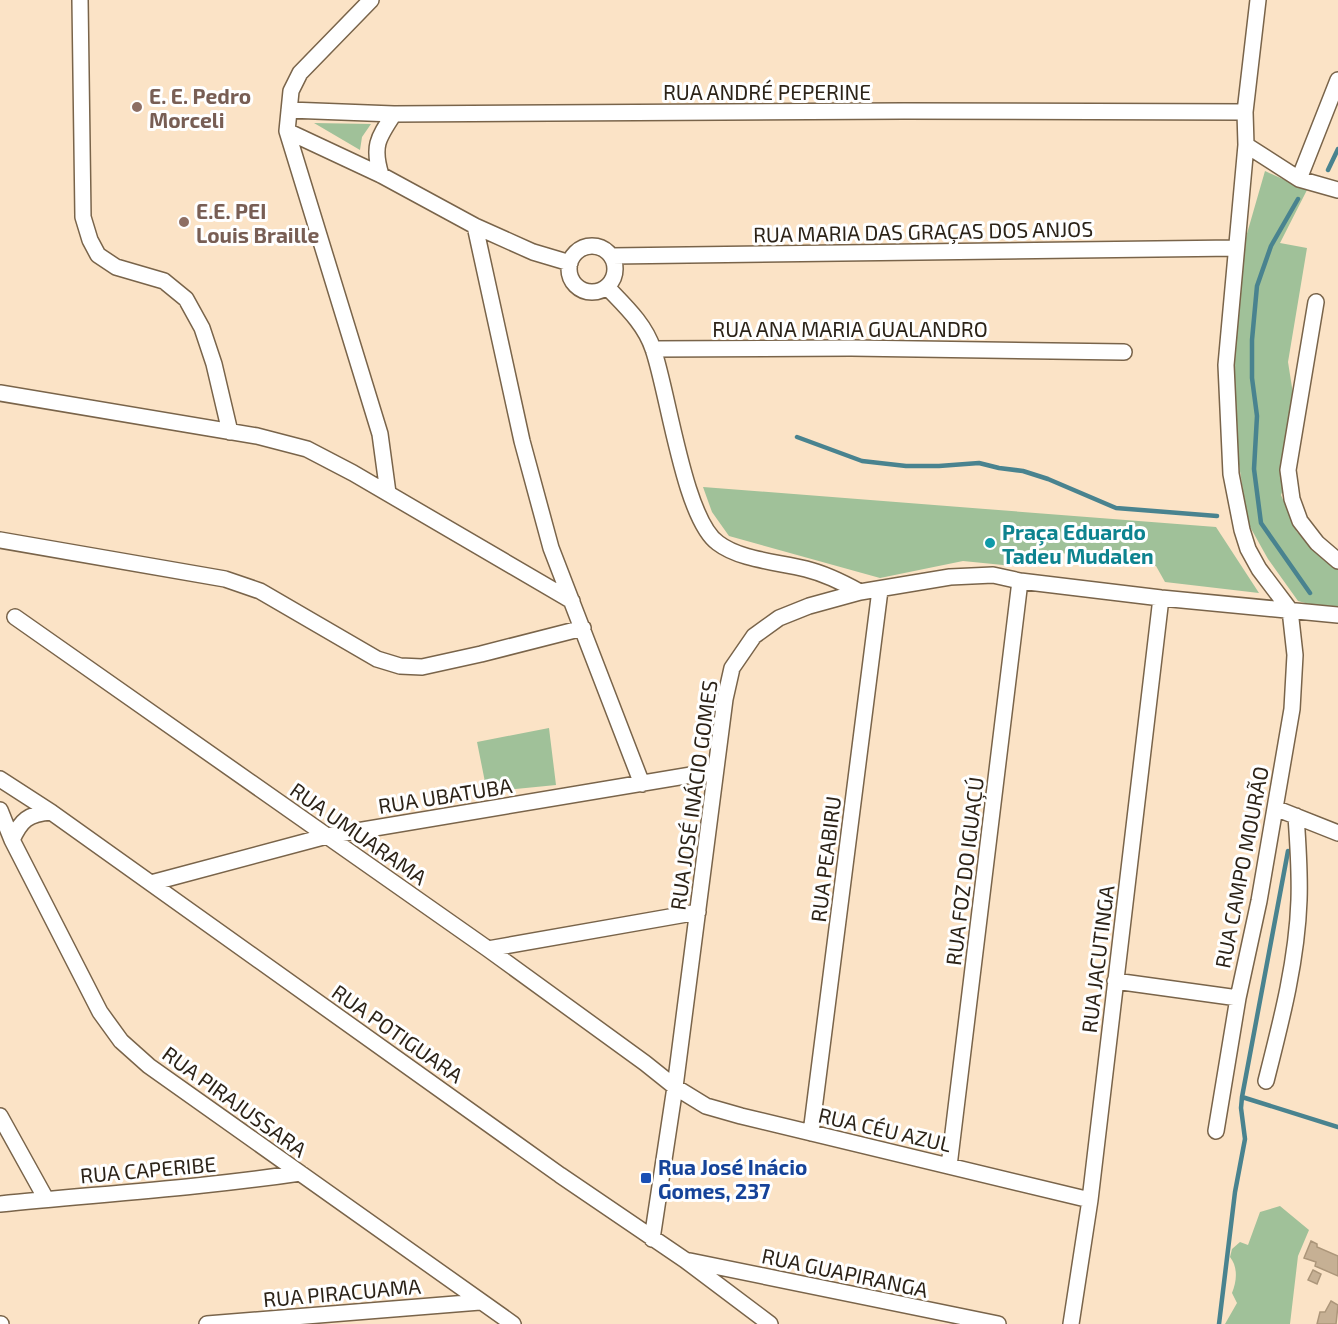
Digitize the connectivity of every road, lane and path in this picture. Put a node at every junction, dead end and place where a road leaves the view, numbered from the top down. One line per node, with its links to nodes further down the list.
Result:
1 (80, 0): 22 (street)
2 (371, 0): 5 (street)
3 (1258, 0): 6 (street)
4 (1337, 84): 11 (street)
5 (289, 110): 7 (street, RUA ANDRÉ PEPERINE); 8 (street)
6 (1245, 112): 7 (street, RUA ANDRÉ PEPERINE); 9 (street)
7 (394, 114): 10 (street)
8 (287, 131): 10 (street); 23 (street)
9 (1246, 145): 11 (street); 14 (street)
10 (381, 175): 13 (street)
11 (1299, 179): 12 (street)
12 (1338, 190)
13 (475, 226): 16 (street); 30 (street)
14 (1236, 248): 15 (street, RUA MARIA DAS GRAÇAS DOS ANJOS); 31 (street)
15 (612, 256): 16 (street); 17 (street)
16 (570, 263): 17 (street)
17 (607, 287): 19 (street)
18 (1316, 302): 25 (street)
19 (653, 349): 20 (street, RUA ANA MARIA GUALANDRO); 28 (street)
20 (1124, 352)
21 (0, 393): 22 (street)
22 (230, 432): 23 (street)
23 (388, 493): 30 (street)
24 (0, 540): 34 (street)
25 (1338, 561)
26 (1020, 580): 27 (street, RUA JOSÉ INÁCIO GOMES); 29 (street, RUA JOSÉ INÁCIO GOMES); 55 (street, RUA FOZ DO IGUAÇÚ)
27 (880, 590): 28 (street, RUA JOSÉ INÁCIO GOMES); 54 (street, RUA PEABIRU)
28 (860, 592): 35 (street, RUA JOSÉ INÁCIO GOMES)
29 (1161, 598): 31 (street, RUA JOSÉ INÁCIO GOMES); 48 (street, RUA JACUTINGA)
30 (572, 601): 34 (street)
31 (1290, 610): 32 (street, RUA JOSÉ INÁCIO GOMES); 38 (street, RUA CAMPO MOURÃO)
32 (1338, 615)
33 (15, 617): 43 (street, RUA UMUARAMA)
34 (583, 628): 37 (street)
35 (715, 771): 37 (street, RUA UBATUBA); 46 (street, RUA JOSÉ INÁCIO GOMES)
36 (0, 779): 40 (street, RUA POTIGUARA)
37 (642, 784): 43 (street, RUA UBATUBA)
38 (1275, 808): 41 (street); 49 (street, RUA CAMPO MOURÃO)
39 (0, 810): 44 (street, RUA PIRAJUSSARA)
40 (51, 812): 44 (street); 45 (street, RUA POTIGUARA)
41 (1296, 816): 42 (street); 50 (street)
42 (1338, 833)
43 (327, 836): 45 (street, RUA UBATUBA); 47 (street, RUA UMUARAMA)
44 (12, 840): 56 (street, RUA PIRAJUSSARA)
45 (151, 883): 60 (street, RUA POTIGUARA)
46 (698, 912): 47 (street); 51 (street, RUA JOSÉ INÁCIO GOMES)
47 (488, 949): 51 (street, RUA UMUARAMA)
48 (1115, 981): 49 (street); 58 (street, RUA JACUTINGA)
49 (1238, 998): 53 (street, RUA CAMPO MOURÃO)
50 (1266, 1081)
51 (675, 1087): 54 (street, RUA CÉU AZUL); 60 (street, RUA JOSÉ INÁCIO GOMES)
52 (0, 1116): 57 (street)
53 (1216, 1131)
54 (812, 1133): 55 (street, RUA CÉU AZUL)
55 (949, 1166): 58 (street, RUA CÉU AZUL)
56 (300, 1173): 57 (street, RUA CAPERIBE); 62 (street, RUA PIRAJUSSARA)
57 (46, 1199): 59 (street, RUA CAPERIBE)
58 (1090, 1200): 67 (street, RUA JACUTINGA)
59 (0, 1204)
60 (652, 1239): 61 (street, RUA POTIGUARA)
61 (685, 1260): 65 (street, RUA POTIGUARA); 66 (street, RUA GUAPIRANGA)
62 (480, 1302): 63 (street, RUA PIRACUAMA); 64 (street, RUA PIRAJUSSARA)
63 (207, 1324)
64 (513, 1324)
65 (770, 1324)
66 (998, 1324)
67 (1071, 1324)

